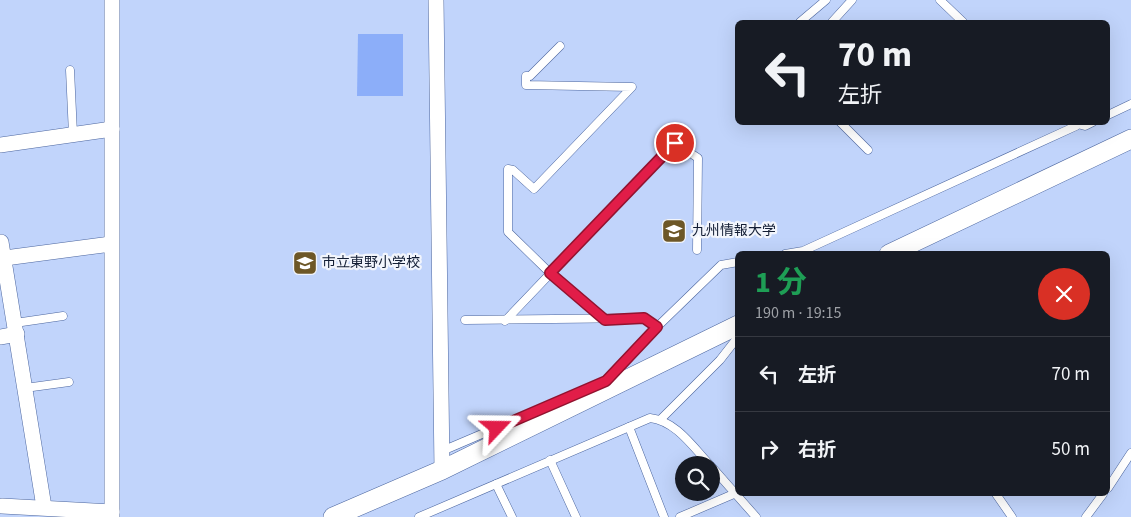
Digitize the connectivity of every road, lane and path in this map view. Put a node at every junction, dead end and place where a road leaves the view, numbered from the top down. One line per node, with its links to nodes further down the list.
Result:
1 (112, 0): 15 (street)
2 (436, 0): 41 (street)
3 (826, 0): 6 (lane)
4 (852, 0): 7 (lane)
5 (940, 0): 8 (lane)
6 (802, 20)
7 (834, 20)
8 (961, 20)
9 (560, 46): 27 (lane)
10 (70, 70): 16 (lane)
11 (1131, 104): 12 (lane)
12 (1110, 114)
13 (843, 125): 19 (lane)
14 (1071, 125): 23 (lane)
15 (112, 129): 16 (street); 21 (street)
16 (73, 134): 18 (street)
17 (1131, 139): 24 (street)
18 (0, 145)
19 (868, 150)
20 (1, 242): 25 (street)
21 (111, 244): 25 (street); 56 (street)
22 (698, 250): 27 (lane)
23 (804, 251)
24 (895, 251)
25 (5, 258): 34 (street)
26 (735, 263): 33 (lane)
27 (550, 273): 30 (lane); 31 (lane)
28 (63, 316): 34 (lane)
29 (465, 320): 30 (lane)
30 (505, 320): 31 (lane)
31 (605, 320): 33 (lane)
32 (735, 326): 45 (street)
33 (657, 327): 41 (lane)
34 (16, 329): 35 (street); 38 (street)
35 (0, 337)
36 (735, 341): 39 (lane)
37 (69, 382): 38 (lane)
38 (25, 388): 55 (street)
39 (661, 419): 40 (lane); 43 (lane)
40 (629, 427): 44 (lane); 61 (lane)
41 (442, 451): 45 (street)
42 (1131, 453): 48 (lane)
43 (702, 456)
44 (550, 460): 47 (lane); 60 (lane)
45 (442, 470): 58 (street)
46 (720, 475): 49 (lane)
47 (496, 484): 57 (lane); 59 (lane)
48 (1110, 485)
49 (735, 491)
50 (735, 492): 62 (lane)
51 (739, 496): 63 (lane)
52 (997, 496): 64 (lane)
53 (1102, 496): 65 (lane)
54 (2, 506): 55 (street)
55 (44, 507): 56 (street)
56 (112, 514)
57 (510, 516)
58 (333, 517)
59 (419, 517)
60 (576, 517)
61 (664, 517)
62 (680, 517)
63 (756, 517)
64 (1012, 517)
65 (1086, 517)

